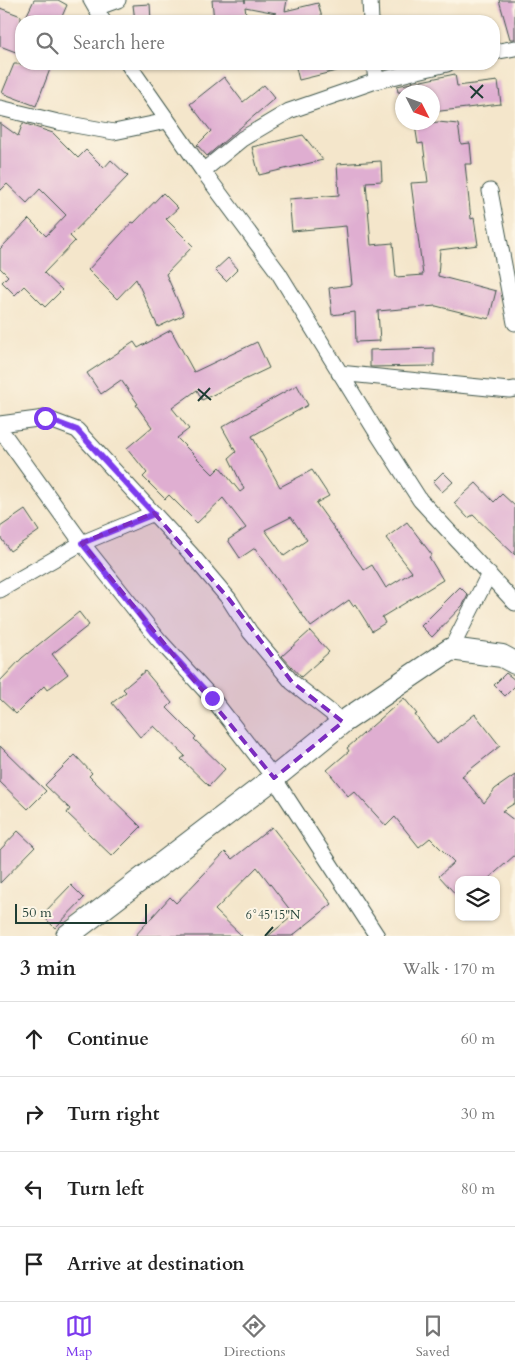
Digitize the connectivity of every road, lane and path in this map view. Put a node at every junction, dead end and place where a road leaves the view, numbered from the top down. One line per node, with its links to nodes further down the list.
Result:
1 (118, 0): 3 (street)
2 (370, 0): 4 (street)
3 (97, 10)
4 (371, 15)
5 (515, 48): 6 (street)
6 (500, 51)
7 (132, 70): 12 (street)
8 (375, 70): 10 (street)
9 (422, 70): 10 (street)
10 (376, 81): 13 (street)
11 (0, 108): 12 (street)
12 (167, 121): 13 (street)
13 (202, 170): 16 (street)
14 (490, 191): 15 (street)
15 (515, 323)
16 (339, 372): 17 (street); 22 (street)
17 (515, 389)
18 (0, 424): 20 (street)
19 (0, 429): 21 (street)
20 (154, 514): 21 (street); 27 (street)
21 (82, 543): 23 (street); 28 (street)
22 (489, 574): 24 (street); 25 (street)
23 (0, 590)
24 (515, 603)
25 (451, 649): 26 (street); 27 (street)
26 (515, 663)
27 (343, 722): 28 (street)
28 (274, 778): 29 (street); 30 (street)
29 (67, 936)
30 (377, 936)

